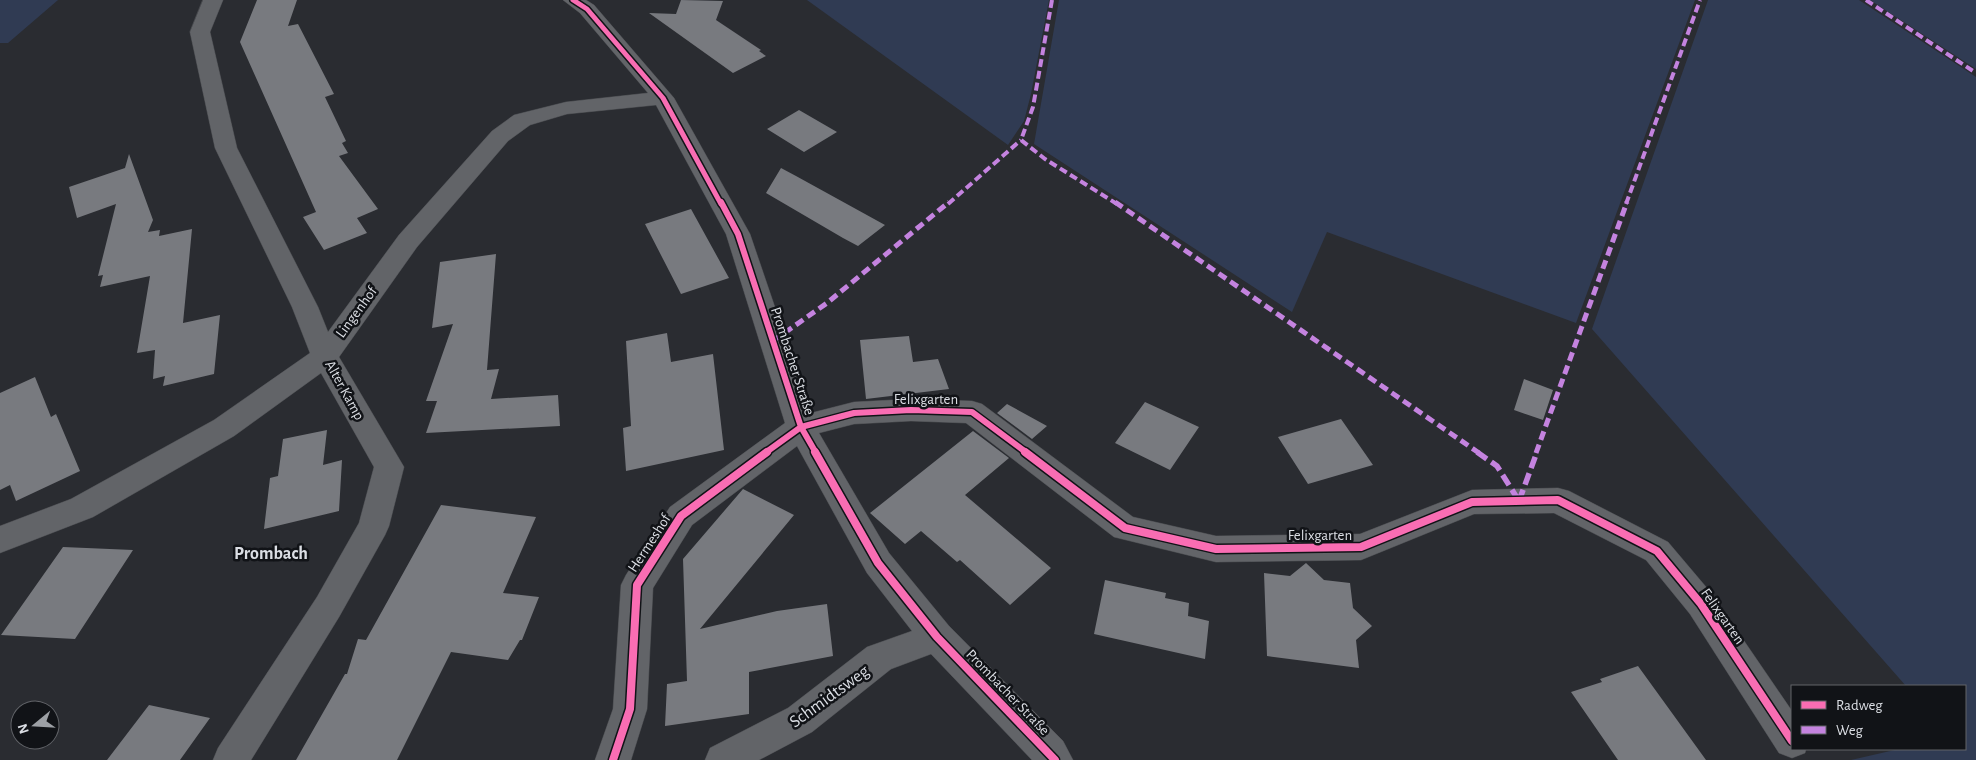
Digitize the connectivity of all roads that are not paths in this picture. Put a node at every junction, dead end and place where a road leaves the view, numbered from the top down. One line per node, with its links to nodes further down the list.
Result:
1 (213, 0): 4 (street, Alter Kamp)
2 (573, 0): 3 (street, Prombacher Straße)
3 (663, 98): 4 (street, Lingenhof); 5 (street, Prombacher Straße)
4 (325, 356): 6 (street, Lingenhof); 9 (street, Alter Kamp)
5 (801, 427): 7 (street, Prombacher Straße); 8 (street, Felixgarten); 10 (street, Hermeshof)
6 (0, 540)
7 (937, 637): 11 (street, Schmidtsweg); 12 (street, Prombacher Straße)
8 (1791, 739)
9 (231, 760)
10 (613, 760)
11 (723, 760)
12 (1054, 760)

